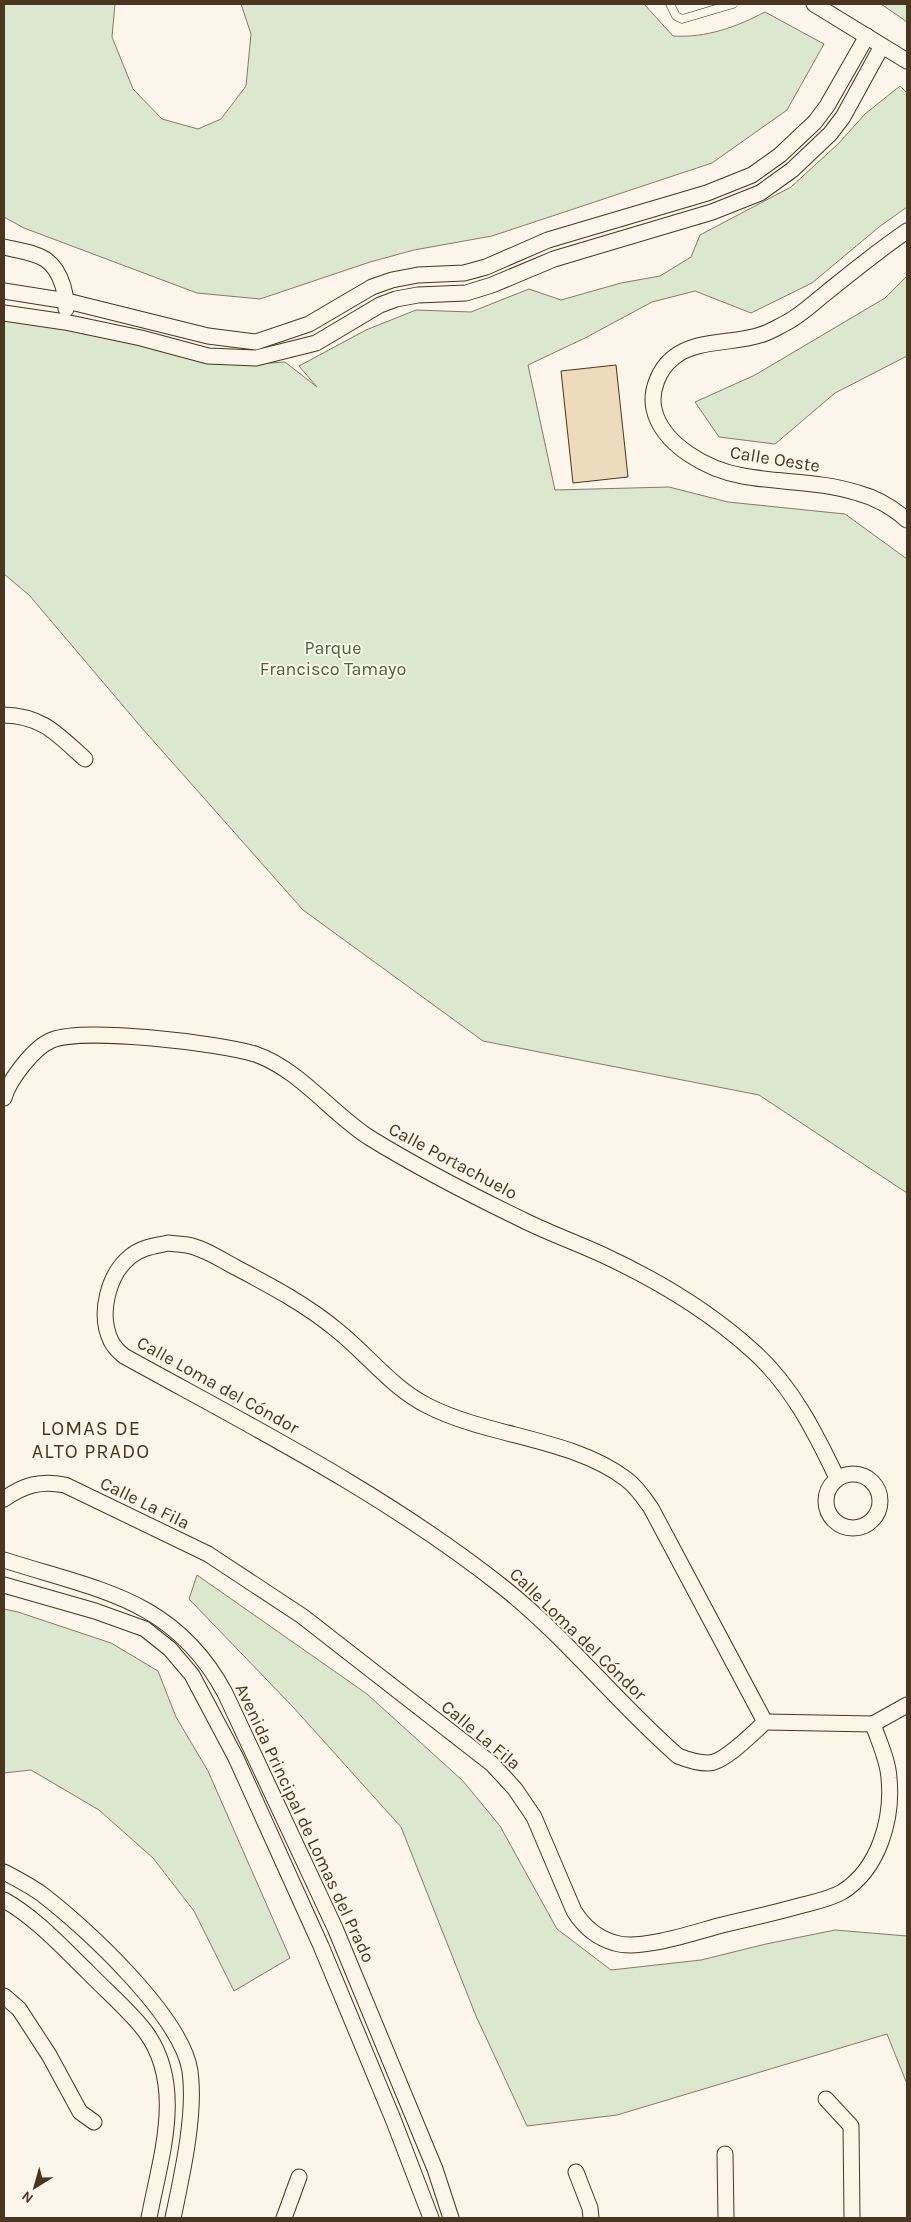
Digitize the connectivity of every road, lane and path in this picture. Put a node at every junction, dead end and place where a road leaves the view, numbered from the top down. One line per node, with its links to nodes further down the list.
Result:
1 (670, 4): 2 (lane)
2 (733, 4)
3 (814, 4): 4 (street)
4 (867, 36): 5 (street); 7 (street)
5 (882, 46): 6 (street); 8 (street)
6 (907, 60)
7 (846, 73): 8 (street); 12 (street)
8 (861, 84): 14 (street)
9 (907, 231): 15 (street, Calle Oeste)
10 (4, 247): 12 (street)
11 (4, 291): 12 (street)
12 (67, 301): 14 (street)
13 (4, 313): 14 (street)
14 (65, 322)
15 (907, 520)
16 (4, 715): 17 (street)
17 (85, 759)
18 (4, 1098): 19 (street, Calle Portachuelo)
19 (837, 1478)
20 (4, 1499): 25 (street, Calle La Fila)
21 (4, 1560): 38 (street, Avenida Principal de Lomas del Prado)
22 (4, 1585): 37 (street, Avenida Principal de Lomas del Prado)
23 (907, 1705): 25 (street)
24 (765, 1722): 24 (street, Calle Loma del Cóndor); 25 (street)
25 (873, 1724)
26 (4, 1872): 35 (street)
27 (4, 1900): 34 (street)
28 (4, 1996): 30 (street)
29 (826, 2099): 41 (street)
30 (94, 2122)
31 (725, 2154): 40 (street)
32 (576, 2172): 39 (street)
33 (299, 2177): 36 (street)
34 (149, 2218)
35 (173, 2218)
36 (284, 2218)
37 (430, 2218)
38 (451, 2218)
39 (591, 2218)
40 (726, 2218)
41 (852, 2218)

